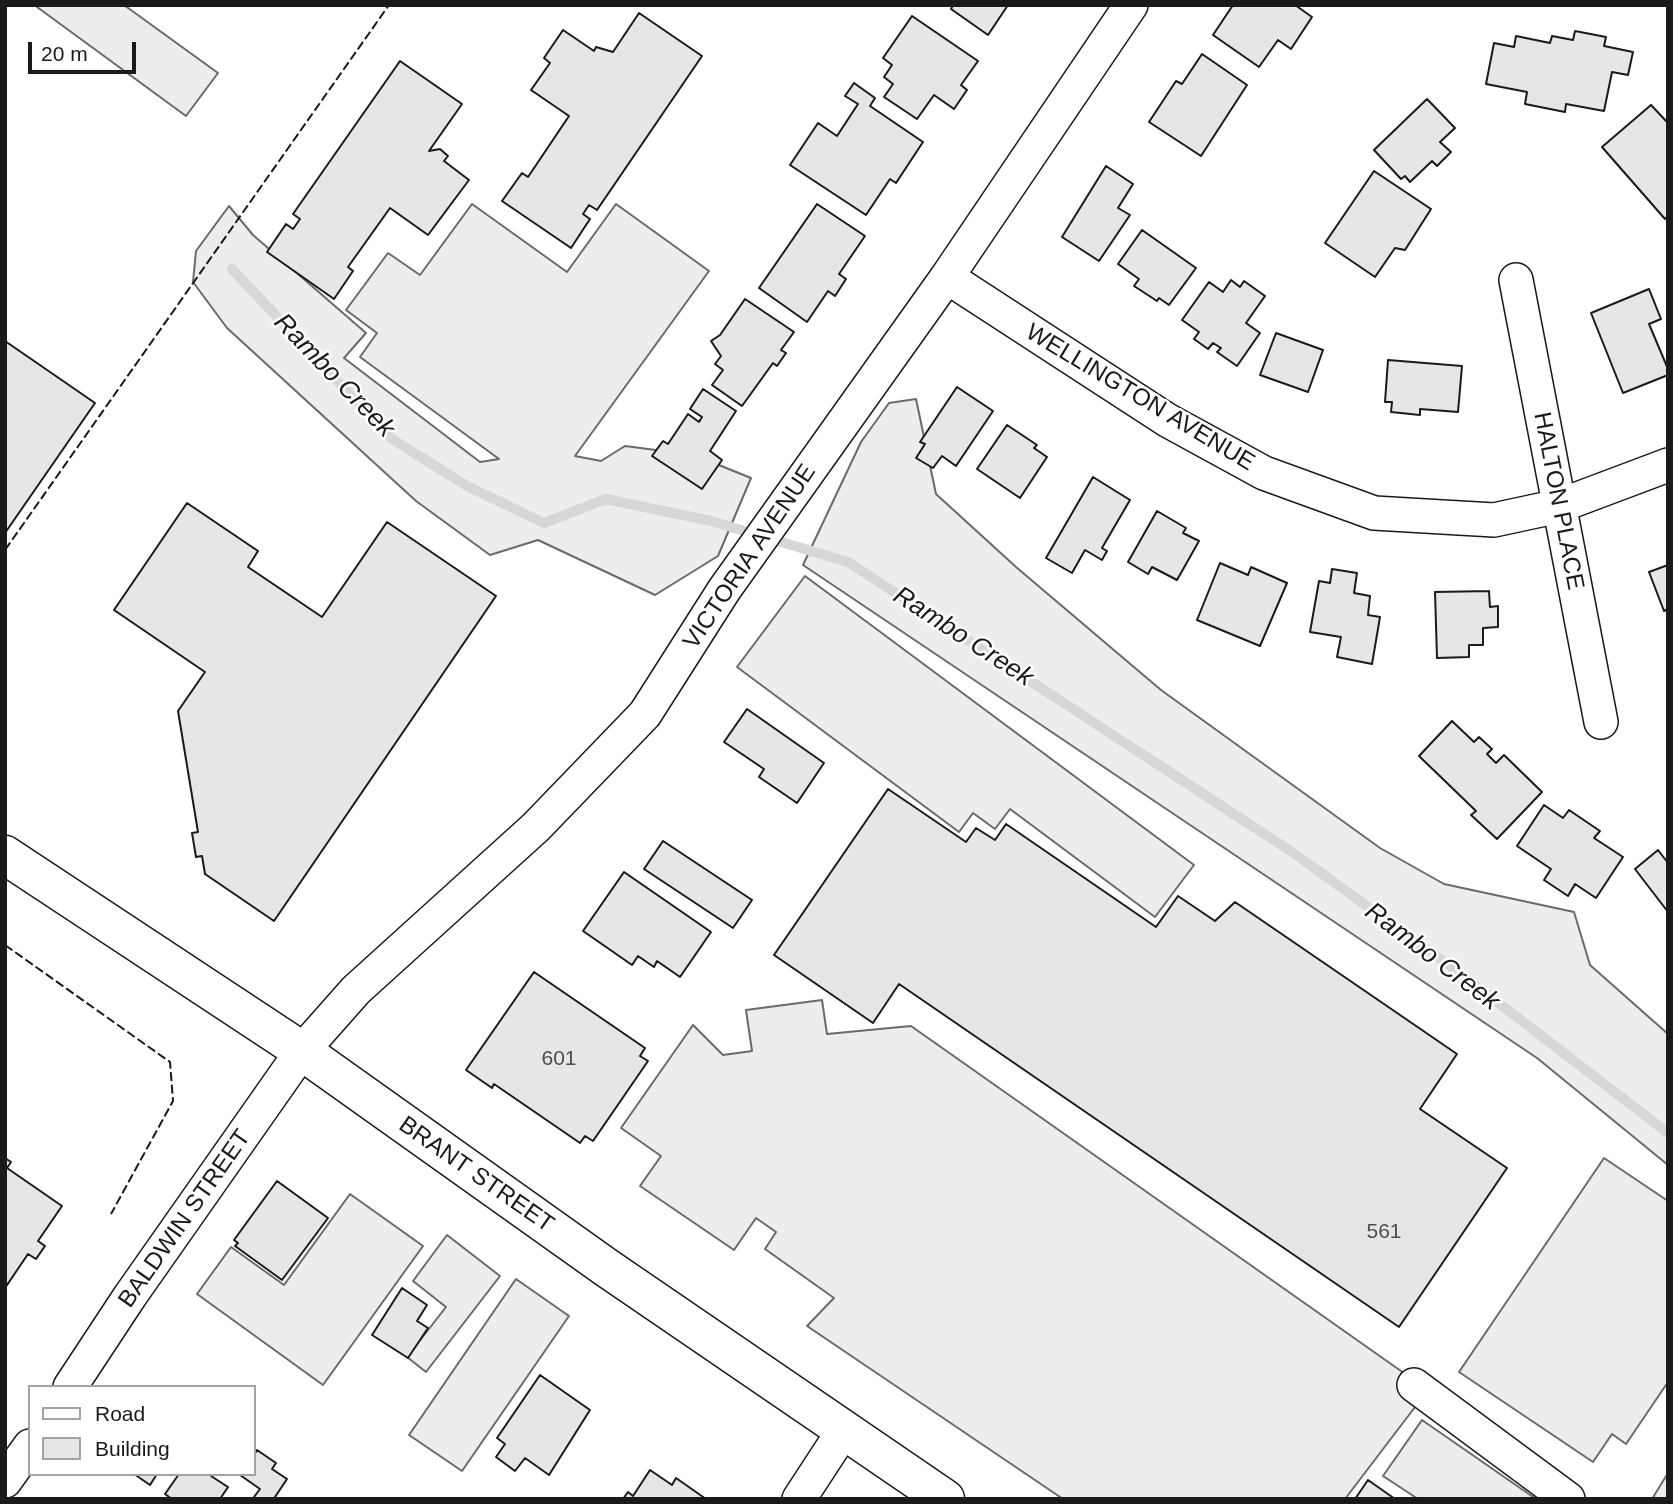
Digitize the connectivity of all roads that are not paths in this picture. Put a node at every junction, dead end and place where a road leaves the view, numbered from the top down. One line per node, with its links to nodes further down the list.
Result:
1 (1130, 5): 2 (street, VICTORIA AVENUE)
2 (947, 277): 5 (street, WELLINGTON AVENUE); 8 (street, VICTORIA AVENUE)
3 (1516, 280): 5 (street, HALTON PLACE)
4 (1668, 465): 5 (street, WELLINGTON AVENUE)
5 (1559, 506): 6 (street, HALTON PLACE)
6 (1601, 722)
7 (5, 855): 8 (main road, BRANT STREET)
8 (302, 1051): 9 (street, BALDWIN STREET); 11 (main road, BRANT STREET)
9 (70, 1385)
10 (1414, 1385): 16 (street)
11 (844, 1430): 14 (street); 15 (main road, BRANT STREET)
12 (28, 1449): 13 (street)
13 (5, 1481)
14 (799, 1499)
15 (945, 1499)
16 (1568, 1499)

